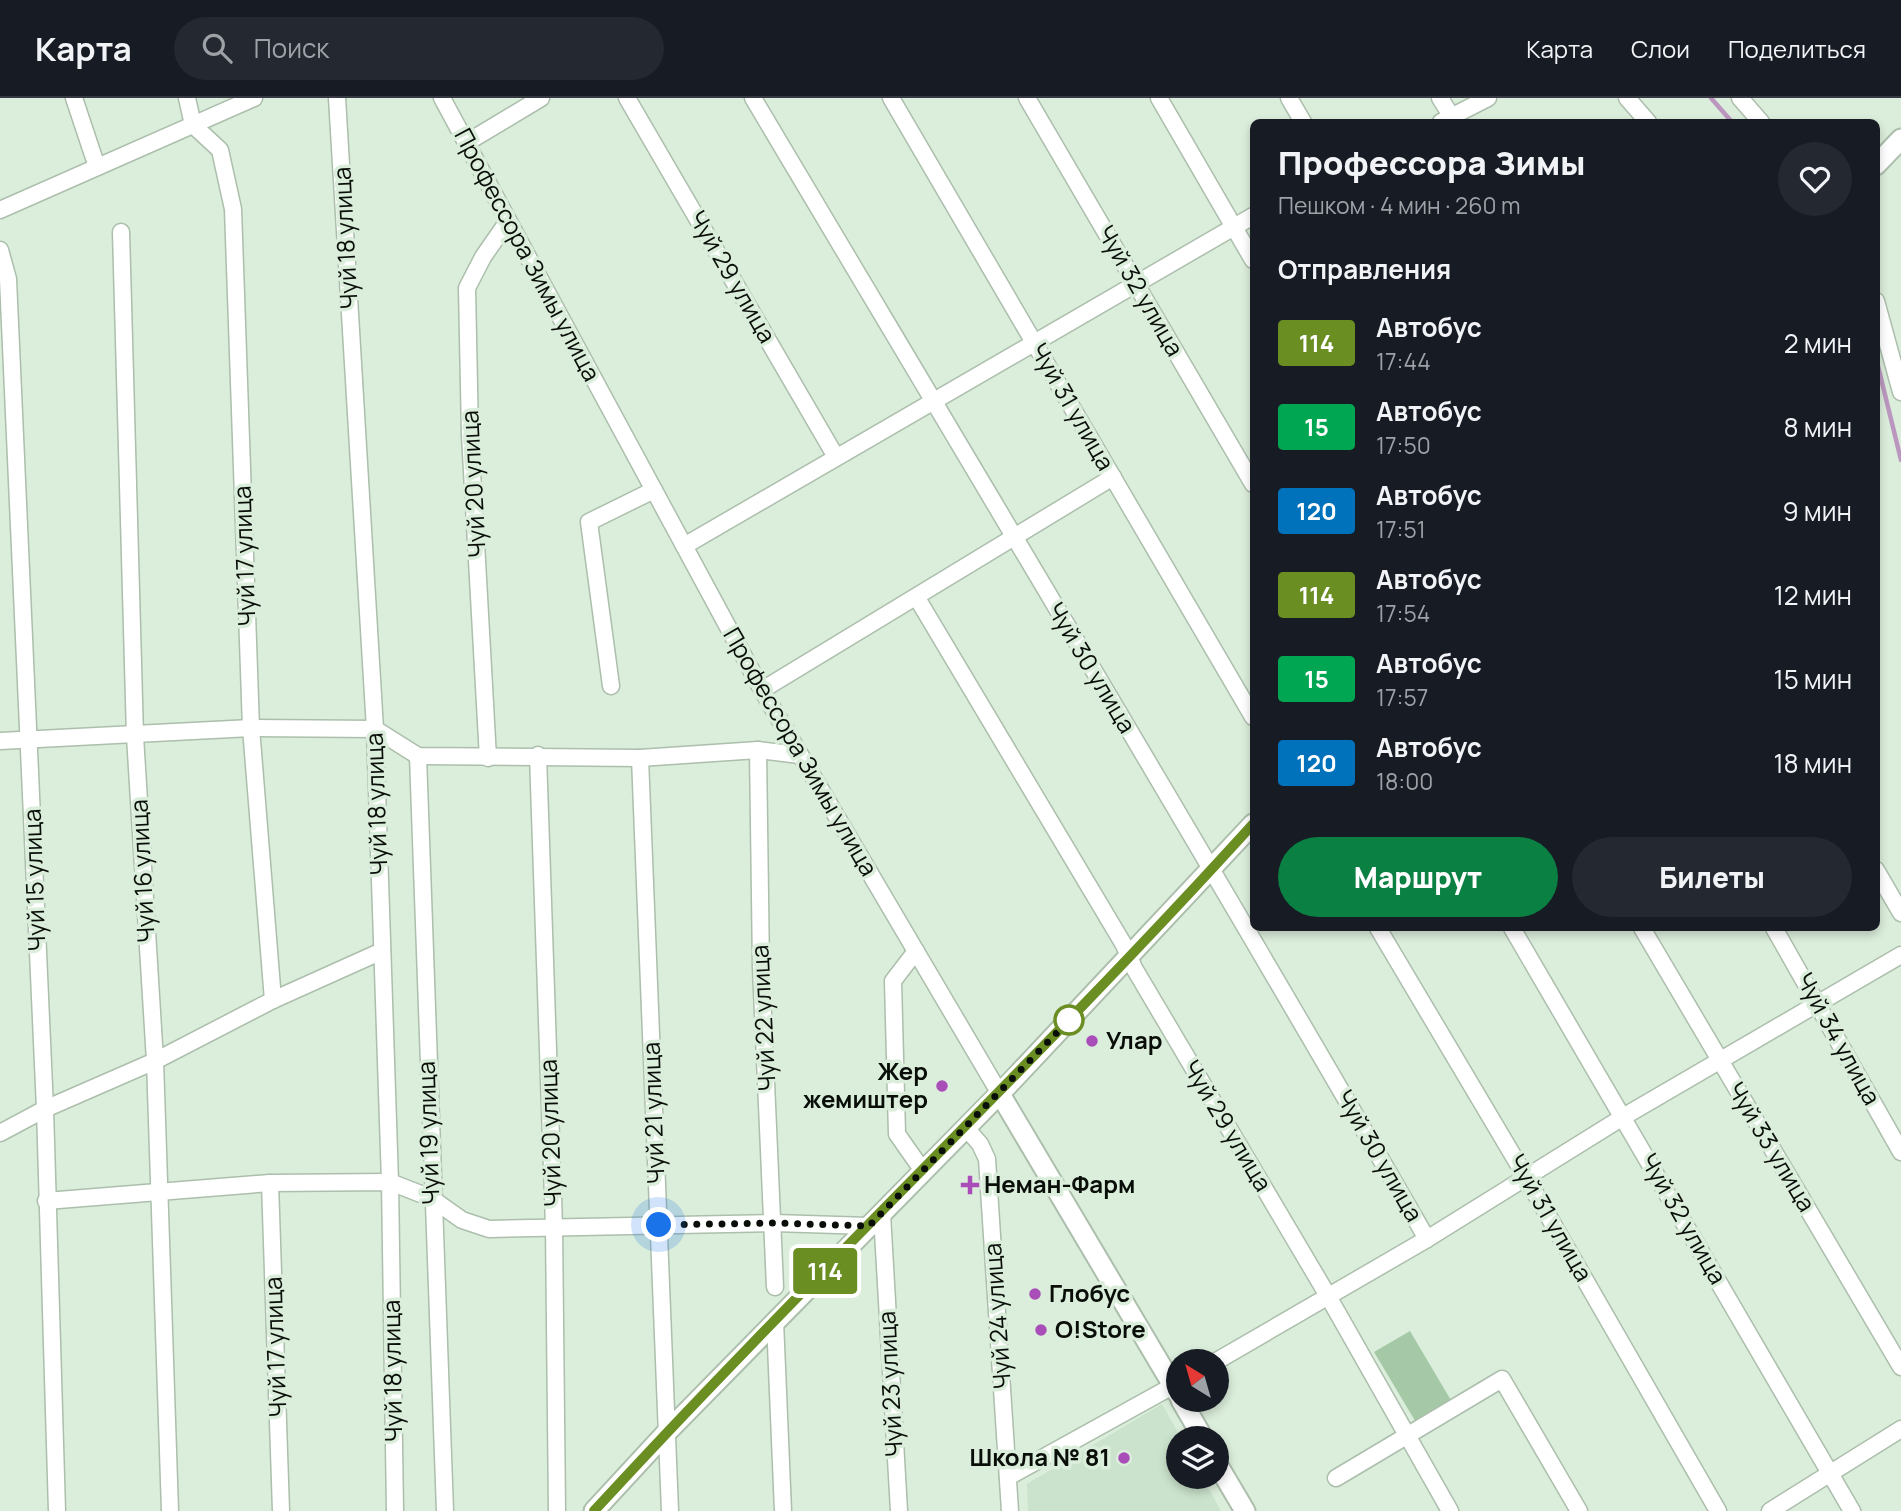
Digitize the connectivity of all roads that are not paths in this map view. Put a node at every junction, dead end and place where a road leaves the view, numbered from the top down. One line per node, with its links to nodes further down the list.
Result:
1 (74, 98): 26 (street)
2 (187, 98): 22 (street)
3 (254, 98): 22 (street)
4 (337, 98): 50 (street, Чуй 18 улица)
5 (442, 98): 24 (street, Профессора Зимы улица)
6 (541, 98): 24 (street)
7 (627, 98): 39 (street, Чуй 29 улица)
8 (753, 98): 38 (street, Чуй 30 улица)
9 (891, 98): 36 (street, Чуй 31 улица)
10 (1027, 98): 34 (street, Чуй 32 улица)
11 (1158, 98): 30 (street)
12 (1289, 98): 17 (street)
13 (1440, 98): 18 (street)
14 (1488, 98): 19 (street)
15 (1627, 98): 20 (street)
16 (1740, 98): 21 (street)
17 (1301, 119)
18 (1448, 119)
19 (1452, 119)
20 (1645, 119)
21 (1758, 119)
22 (193, 125): 26 (street); 49 (street, Чуй 17 улица)
23 (1901, 139): 25 (street)
24 (466, 143): 29 (street, Профессора Зимы улица)
25 (1880, 160)
26 (97, 167): 27 (street)
27 (0, 210)
28 (1250, 218): 30 (street)
29 (508, 221): 42 (street, Профессора Зимы улица); 58 (street, Чуй 20 улица)
30 (1233, 226): 33 (street); 34 (street)
31 (121, 232): 51 (street, Чуй 16 улица)
32 (0, 250): 53 (street, Чуй 15 улица)
33 (1250, 255)
34 (1135, 283): 36 (street); 41 (street, Чуй 32 улица)
35 (1880, 316): 37 (street)
36 (1034, 342): 38 (street); 40 (street, Чуй 31 улица)
37 (1901, 392)
38 (933, 400): 39 (street); 43 (street, Чуй 30 улица)
39 (836, 457): 44 (street)
40 (1113, 477): 43 (street); 48 (street, Чуй 31 улица)
41 (1250, 479)
42 (654, 490): 44 (street, Профессора Зимы улица); 46 (street)
43 (1013, 536): 45 (street); 61 (street, Чуй 30 улица)
44 (684, 546): 47 (street, Профессора Зимы улица)
45 (917, 598): 47 (street); 71 (street, Чуй 29 улица)
46 (611, 686)
47 (762, 690): 56 (street, Профессора Зимы улица)
48 (1250, 712)
49 (251, 727): 50 (street); 51 (street); 72 (street, Чуй 17 улица)
50 (375, 729): 57 (street); 68 (street, Чуй 18 улица)
51 (135, 736): 53 (street); 75 (street, Чуй 16 улица)
52 (0, 741): 53 (street)
53 (29, 741): 77 (street, Чуй 15 улица)
54 (758, 750): 56 (street); 59 (street); 90 (street, Чуй 22 улица)
55 (538, 755): 58 (street); 59 (street); 92 (street, Чуй 20 улица)
56 (800, 755): 69 (street, Профессора Зимы улица)
57 (418, 756): 58 (street); 87 (street, Чуй 19 улица)
58 (488, 758)
59 (640, 758): 91 (street, Чуй 21 улица)
60 (1250, 827): 61 (street)
61 (1213, 868): 71 (street); 93 (street, Чуй 30 улица)
62 (1880, 877): 63 (street)
63 (1901, 913)
64 (1380, 931): 83 (street, Чуй 31 улица)
65 (1514, 931): 78 (street, Чуй 32 улица)
66 (1644, 931): 74 (street, Чуй 33 улица)
67 (1776, 931): 73 (street, Чуй 34 улица)
68 (382, 951): 72 (street); 84 (street, Чуй 18 улица)
69 (915, 951): 76 (street, Профессора Зимы улица); 82 (street)
70 (1901, 956): 73 (street)
71 (1129, 958): 76 (street); 95 (street, Чуй 29 улица)
72 (273, 1000): 75 (street)
73 (1819, 1005): 74 (street); 81 (street, Чуй 34 улица)
74 (1720, 1061): 78 (street); 98 (street, Чуй 33 улица)
75 (155, 1062): 77 (street); 86 (street, Чуй 16 улица)
76 (999, 1094): 79 (street); 99 (street, Профессора Зимы улица)
77 (45, 1109): 80 (street); 88 (street, Чуй 15 улица)
78 (1623, 1117): 83 (street); 104 (street, Чуй 32 улица)
79 (966, 1128): 82 (street); 105 (street, Чуй 24 улица)
80 (0, 1133)
81 (1901, 1152)
82 (923, 1171): 89 (street)
83 (1527, 1179): 93 (street); 122 (street, Чуй 31 улица)
84 (390, 1182): 85 (street); 87 (street); 111 (street, Чуй 18 улица)
85 (270, 1183): 86 (street); 110 (street, Чуй 17 улица)
86 (158, 1194): 88 (street); 109 (street, Чуй 16 улица)
87 (431, 1198): 92 (street); 112 (street, Чуй 19 улица)
88 (46, 1201): 108 (street, Чуй 15 улица)
89 (876, 1220): 90 (street); 96 (street); 117 (street, Чуй 23 улица)
90 (774, 1223): 91 (street); 94 (street, Чуй 22 улица)
91 (659, 1225): 92 (street); 102 (street, Чуй 21 улица)
92 (554, 1227): 113 (street, Чуй 20 улица)
93 (1427, 1239): 95 (street)
94 (775, 1287)
95 (1328, 1296): 97 (street); 103 (street, Чуй 29 улица)
96 (775, 1321): 102 (street); 116 (street)
97 (1229, 1354)
98 (1901, 1367)
99 (1166, 1373)
100 (1166, 1397): 105 (street)
101 (1901, 1429): 104 (street)
102 (666, 1433): 114 (street); 115 (street, Чуй 21 улица)
103 (1406, 1435): 106 (street); 120 (street, Чуй 29 улица); 121 (street)
104 (1830, 1472): 123 (street); 124 (street, Чуй 32 улица)
105 (1008, 1478): 118 (street, Чуй 24 улица)
106 (1336, 1478)
107 (1229, 1485): 119 (street)
108 (57, 1511)
109 (170, 1511)
110 (281, 1511)
111 (395, 1511)
112 (444, 1511)
113 (557, 1511)
114 (594, 1511)
115 (670, 1511)
116 (783, 1511)
117 (899, 1511)
118 (1010, 1511)
119 (1244, 1511)
120 (1450, 1511)
121 (1579, 1511)
122 (1718, 1511)
123 (1770, 1511)
124 (1853, 1511)

